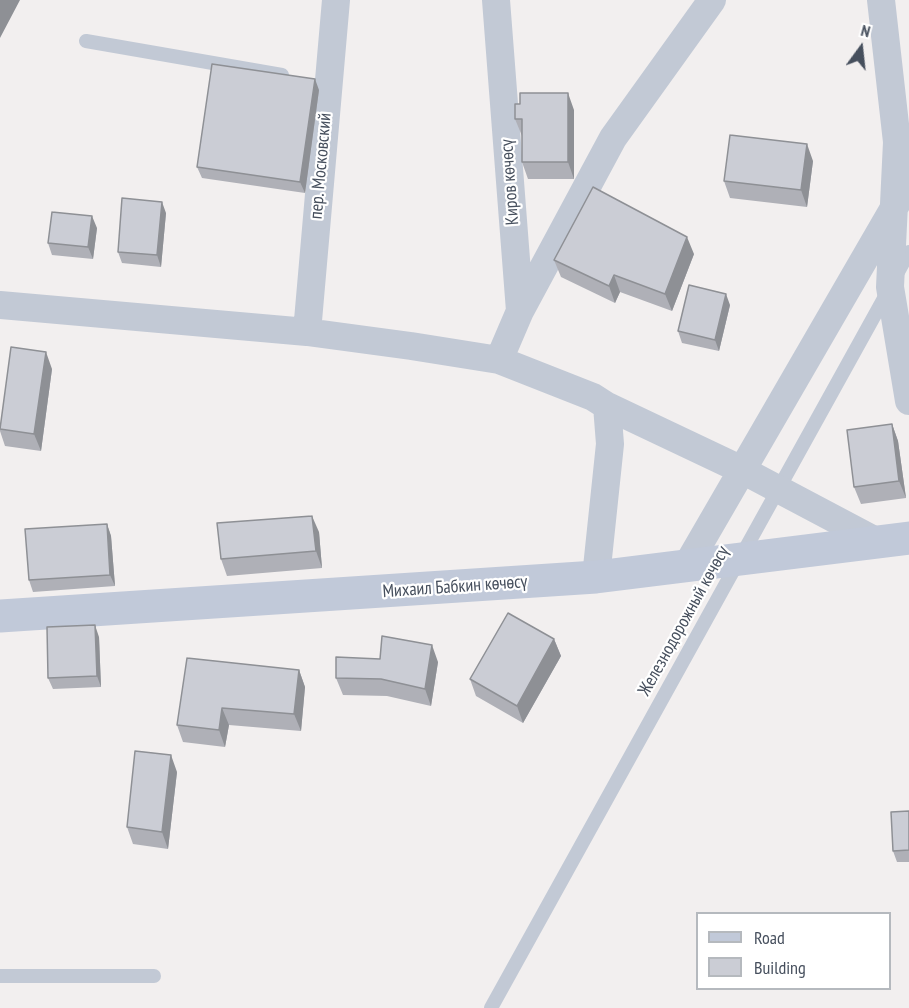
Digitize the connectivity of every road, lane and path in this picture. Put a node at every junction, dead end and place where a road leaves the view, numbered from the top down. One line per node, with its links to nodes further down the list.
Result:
1 (336, 0): 13 (street, пер. Московский)
2 (496, 0): 12 (street, Киров көчөсү)
3 (712, 0): 12 (street)
4 (881, 0): 8 (street)
5 (86, 40): 6 (lane)
6 (294, 77)
7 (909, 182): 8 (street)
8 (894, 209): 10 (street); 17 (street)
9 (909, 252): 10 (lane, Железнодорожный көчөсү)
10 (890, 287): 15 (street); 18 (lane, Железнодорожный көчөсү)
11 (0, 304): 13 (street)
12 (520, 311): 14 (street, Киров көчөсү)
13 (307, 332): 14 (street)
14 (499, 360): 16 (street)
15 (909, 401)
16 (607, 406): 17 (street); 22 (street)
17 (742, 470): 18 (street); 21 (street)
18 (777, 490): 19 (street); 20 (lane, Железнодорожный көчөсү)
19 (894, 540): 20 (main road, Михаил Бабкин көчөсү)
20 (739, 559): 21 (main road, Михаил Бабкин көчөсү); 26 (lane, Железнодорожный көчөсү)
21 (686, 567): 22 (main road, Михаил Бабкин көчөсү)
22 (596, 578): 23 (main road, Михаил Бабкин көчөсү)
23 (0, 616)
24 (0, 976): 25 (lane)
25 (154, 976)
26 (491, 1008)

